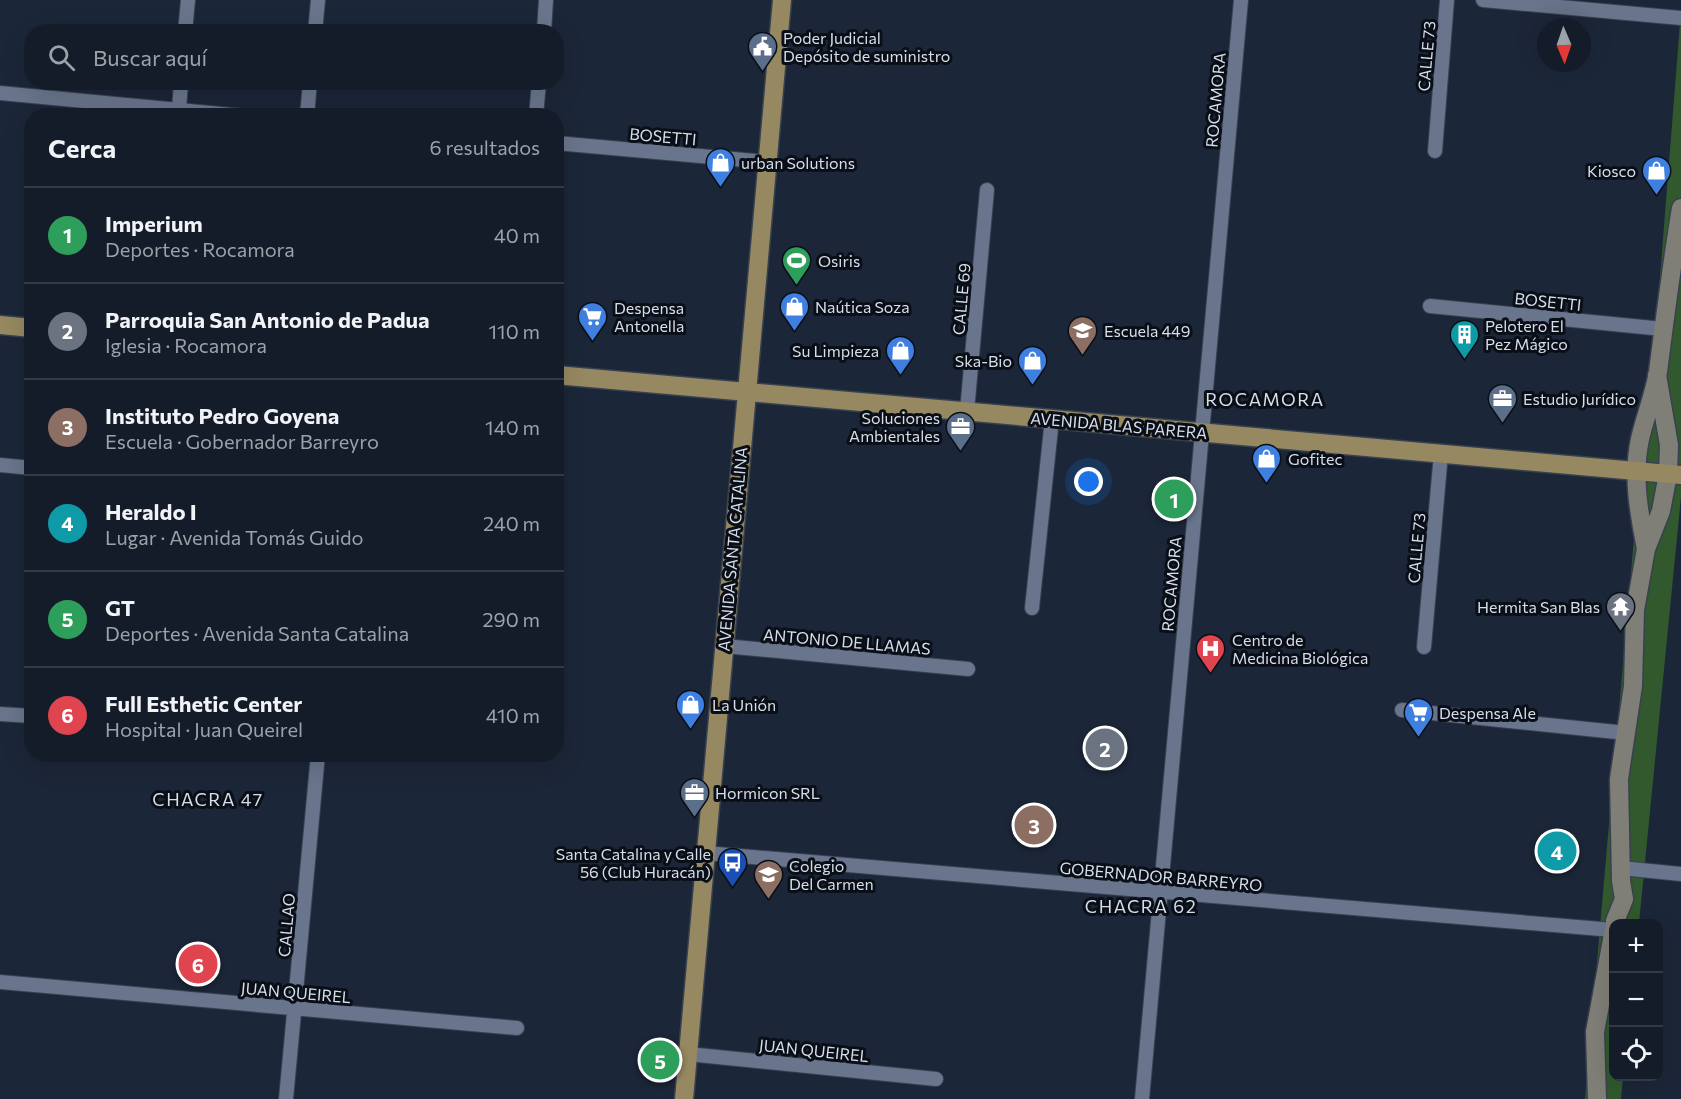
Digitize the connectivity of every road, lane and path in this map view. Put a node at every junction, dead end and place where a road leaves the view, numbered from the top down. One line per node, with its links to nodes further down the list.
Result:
1 (188, 0): 9 (street)
2 (318, 0): 10 (street)
3 (546, 0): 11 (street)
4 (782, 0): 24 (main road, AVENIDA SANTA CATALINA)
5 (1240, 0): 36 (street, ROCAMORA)
6 (1447, 0): 23 (street, CALLE 73)
7 (1483, 0): 8 (street)
8 (1681, 18)
9 (186, 24)
10 (316, 24)
11 (544, 24)
12 (180, 90): 19 (street)
13 (310, 90): 20 (street)
14 (538, 90): 21 (street)
15 (0, 93): 16 (street)
16 (87, 100): 17 (street); 18 (street)
17 (86, 108)
18 (161, 108)
19 (179, 108)
20 (308, 108)
21 (537, 108)
22 (564, 144): 24 (street, BOSETTI)
23 (1435, 151)
24 (767, 162): 33 (main road, AVENIDA SANTA CATALINA)
25 (987, 190): 34 (street, CALLE 69)
26 (1680, 215): 30 (main road)
27 (1430, 306): 30 (street, BOSETTI)
28 (0, 325): 29 (main road)
29 (24, 327)
30 (1663, 328): 31 (main road)
31 (1657, 375): 40 (main road); 41 (main road)
32 (564, 376): 33 (main road, AVENIDA BLAS PARERA)
33 (747, 391): 34 (main road, AVENIDA BLAS PARERA); 44 (main road, AVENIDA SANTA CATALINA)
34 (967, 411): 35 (main road, AVENIDA BLAS PARERA)
35 (1052, 419): 36 (main road, AVENIDA BLAS PARERA); 43 (street)
36 (1201, 432): 37 (main road, AVENIDA BLAS PARERA); 55 (street, ROCAMORA)
37 (1441, 453): 40 (main road, AVENIDA BLAS PARERA); 45 (street, CALLE 73)
38 (0, 465): 39 (street)
39 (24, 467)
40 (1637, 471): 41 (main road, AVENIDA BLAS PARERA); 42 (main road)
41 (1675, 474): 42 (main road)
42 (1646, 549): 50 (main road)
43 (1032, 608)
44 (724, 646): 46 (street, ANTONIO DE LLAMAS); 52 (main road, AVENIDA SANTA CATALINA)
45 (1424, 647)
46 (968, 669)
47 (1402, 710): 50 (street)
48 (0, 714): 49 (street)
49 (24, 716)
50 (1626, 733): 54 (main road)
51 (317, 762): 60 (street, CALLAO)
52 (705, 853): 55 (street, GOBERNADOR BARREYRO); 62 (main road, AVENIDA SANTA CATALINA)
53 (1681, 874): 54 (street)
54 (1621, 875): 56 (main road)
55 (1160, 893): 57 (street, GOBERNADOR BARREYRO); 66 (street, ROCAMORA)
56 (1616, 919)
57 (1609, 926)
58 (1609, 954): 67 (main road)
59 (0, 982): 60 (street, JUAN QUEIREL)
60 (295, 1008): 61 (street, JUAN QUEIREL); 64 (street, CALLAO)
61 (518, 1028)
62 (688, 1054): 63 (street, JUAN QUEIREL); 65 (main road, AVENIDA SANTA CATALINA)
63 (936, 1079)
64 (286, 1099)
65 (684, 1099)
66 (1142, 1099)
67 (1597, 1099)

